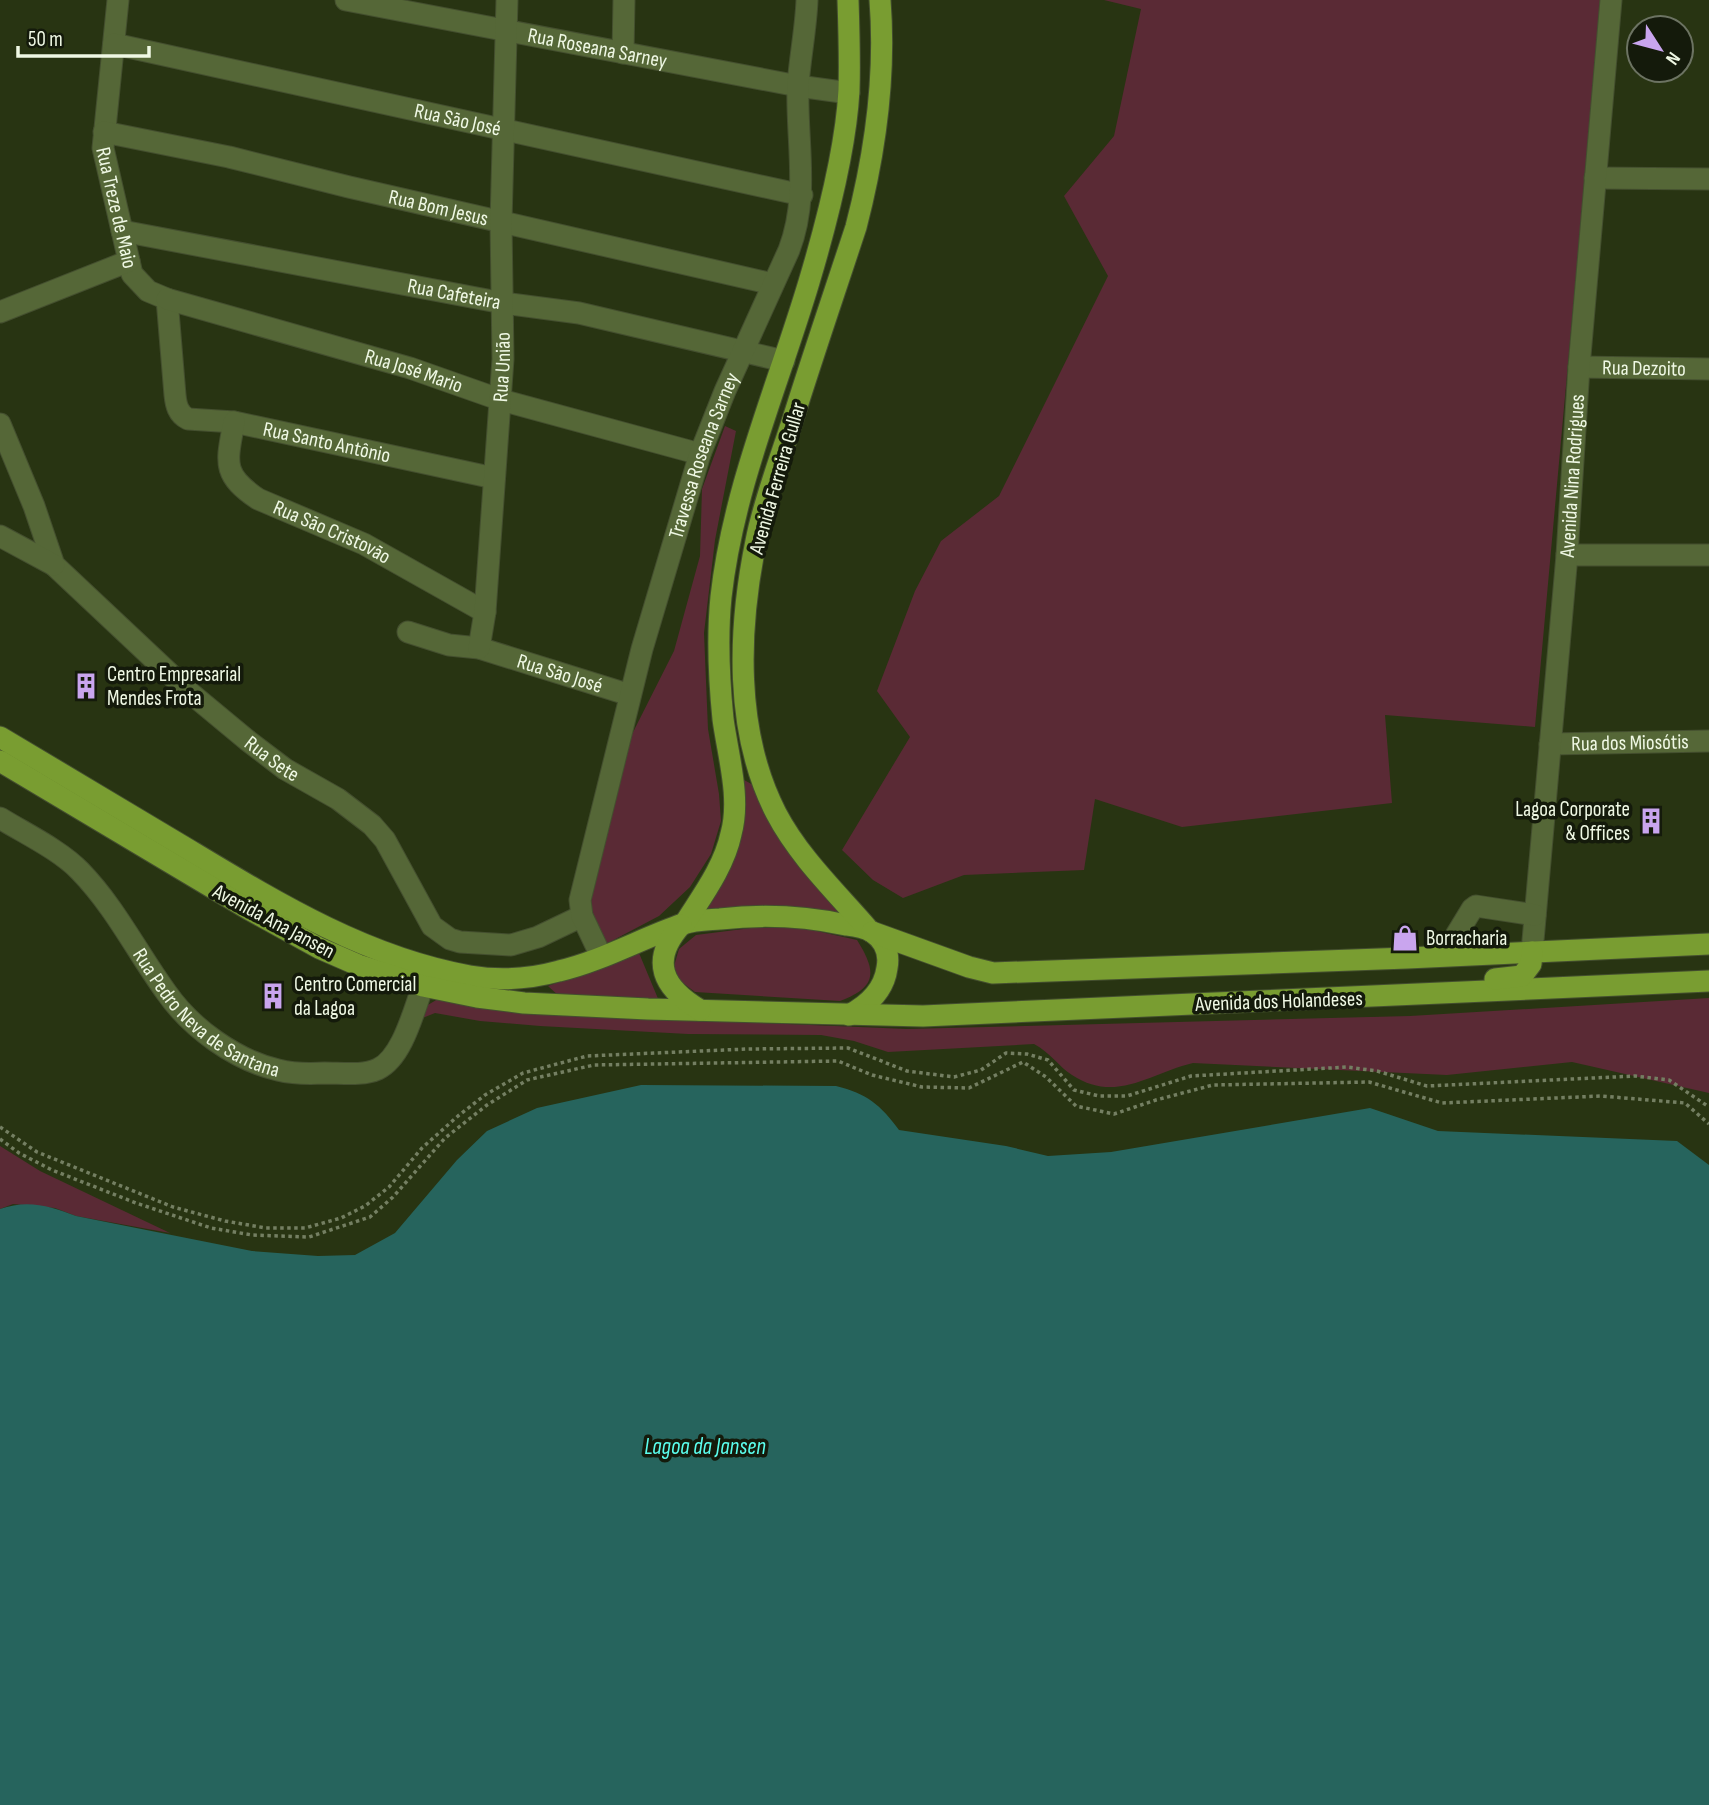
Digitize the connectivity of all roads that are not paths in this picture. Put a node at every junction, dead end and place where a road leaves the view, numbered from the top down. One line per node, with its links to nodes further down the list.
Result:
1 (118, 0): 11 (street, Rua Treze de Maio)
2 (346, 0): 9 (street, Rua Roseana Sarney)
3 (507, 0): 10 (street, Rua União)
4 (624, 0): 12 (street)
5 (807, 0): 13 (street, Travessa Roseana Sarney)
6 (848, 0): 14 (main road, Avenida Ferreira Gullar)
7 (880, 0): 32 (main road, Avenida Ferreira Gullar)
8 (1611, 0): 17 (street, Avenida Nina Rodrigues)
9 (399, 5): 10 (street, Rua Roseana Sarney)
10 (506, 30): 12 (street, Rua Roseana Sarney); 15 (street, Rua União)
11 (114, 44): 15 (street, Rua São José); 16 (street, Rua Treze de Maio)
12 (624, 53): 13 (street, Rua Roseana Sarney)
13 (798, 86): 14 (street, Rua Roseana Sarney); 19 (street, Travessa Roseana Sarney)
14 (849, 93): 28 (main road, Avenida Ferreira Gullar)
15 (503, 128): 19 (street, Rua São José); 20 (street, Rua União)
16 (104, 132): 20 (street, Rua Bom Jesus); 21 (street, Rua Treze de Maio)
17 (1595, 178): 18 (street); 29 (street, Avenida Nina Rodrigues)
18 (1709, 179)
19 (802, 195): 23 (street, Travessa Roseana Sarney)
20 (501, 222): 23 (street, Rua Bom Jesus); 25 (street, Rua União)
21 (122, 231): 22 (street, Rua Treze de Maio); 25 (street, Rua Cafeteira)
22 (129, 261): 24 (street, Rua Treze de Maio); 26 (street)
23 (773, 284): 27 (street, Travessa Roseana Sarney)
24 (167, 299): 33 (street, Rua José Mario); 34 (street, Rua Santo Antônio)
25 (503, 303): 27 (street, Rua Cafeteira); 33 (street, Rua União)
26 (0, 312)
27 (742, 352): 28 (street, Rua Cafeteira); 36 (street, Travessa Roseana Sarney)
28 (784, 360): 31 (main road, Avenida Ferreira Gullar)
29 (1579, 367): 30 (street, Rua Dezoito); 39 (street, Avenida Nina Rodrigues)
30 (1709, 369)
31 (775, 389): 32 (main road); 53 (main road, Avenida Ferreira Gullar)
32 (800, 395): 54 (main road, Avenida Ferreira Gullar)
33 (501, 400): 36 (street, Rua José Mario); 37 (street, Rua União)
34 (234, 422): 37 (street, Rua Santo Antônio); 42 (street, Rua São Cristovão)
35 (0, 424): 41 (street, Rua Sete)
36 (701, 454): 45 (street, Travessa Roseana Sarney)
37 (494, 478): 42 (street, Rua União)
38 (0, 536): 41 (street)
39 (1567, 555): 40 (street); 48 (street, Avenida Nina Rodrigues)
40 (1709, 555)
41 (54, 565): 52 (street, Rua Sete)
42 (485, 612): 44 (street, Rua União)
43 (408, 632): 44 (street, Rua São José)
44 (479, 648): 45 (street, Rua São José)
45 (630, 695): 52 (street, Travessa Roseana Sarney)
46 (0, 737): 58 (main road, Avenida Ana Jansen)
47 (1709, 741): 48 (street, Rua dos Miosótis)
48 (1550, 744): 51 (street, Avenida Nina Rodrigues)
49 (0, 761): 60 (main road, Avenida Ana Jansen)
50 (0, 818): 60 (street, Rua Pedro Neva de Santana)
51 (1535, 915): 56 (street, Avenida Nina Rodrigues); 57 (street)
52 (582, 916): 58 (street)
53 (683, 924): 54 (main road, Avenida dos Holandeses); 58 (main road, Avenida Ana Jansen); 62 (main road, Avenida Ferreira Gullar)
54 (870, 930): 57 (main road, Avenida dos Holandeses); 63 (main road, Avenida Ferreira Gullar)
55 (1709, 944): 56 (main road, Avenida dos Holandeses)
56 (1532, 952): 57 (main road, Avenida dos Holandeses); 61 (main road)
57 (1444, 955)
58 (601, 956)
59 (1709, 981): 61 (main road, Avenida dos Holandeses)
60 (423, 986): 62 (main road, Avenida Ana Jansen)
61 (1194, 1004): 63 (main road, Avenida dos Holandeses)
62 (702, 1011): 63 (main road, Avenida dos Holandeses)
63 (849, 1015)

